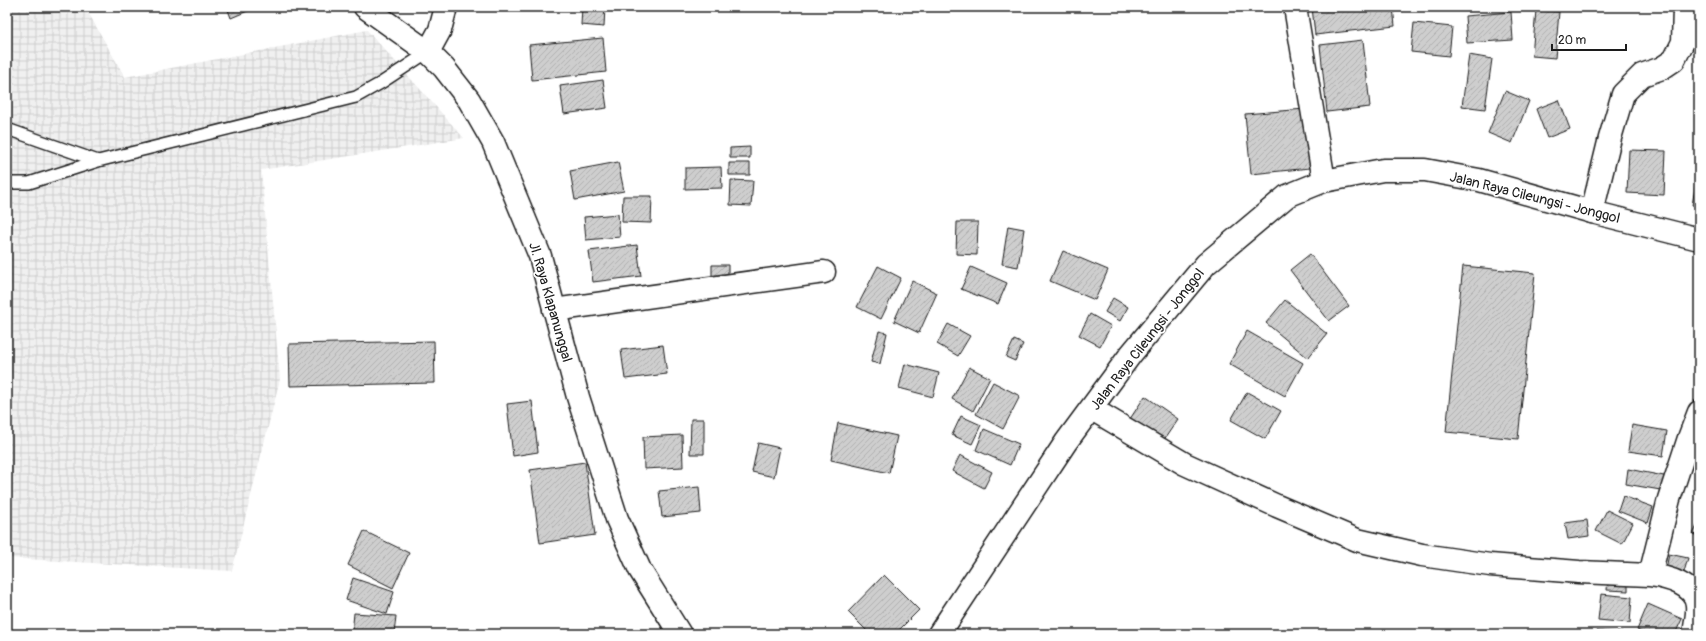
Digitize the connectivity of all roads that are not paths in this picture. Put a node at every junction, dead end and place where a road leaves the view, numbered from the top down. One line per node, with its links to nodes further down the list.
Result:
1 (365, 7): 5 (street, Jl. Raya Klapanunggal)
2 (446, 7): 5 (street)
3 (1295, 7): 8 (street)
4 (1684, 7): 10 (street)
5 (428, 52): 7 (lane); 13 (street, Jl. Raya Klapanunggal)
6 (7, 129): 7 (lane)
7 (98, 161): 9 (lane)
8 (1324, 181): 10 (street, Jalan Raya Cileungsi - Jonggol); 14 (street, Jalan Raya Cileungsi - Jonggol)
9 (7, 183)
10 (1592, 212): 11 (street, Jalan Raya Cileungsi - Jonggol)
11 (1699, 239)
12 (824, 272): 13 (street)
13 (554, 310): 17 (street, Jl. Raya Klapanunggal)
14 (1092, 409): 16 (street); 18 (street, Jalan Raya Cileungsi - Jonggol)
15 (1699, 412): 16 (street)
16 (1650, 575): 19 (street)
17 (675, 631)
18 (940, 634)
19 (1694, 634)

